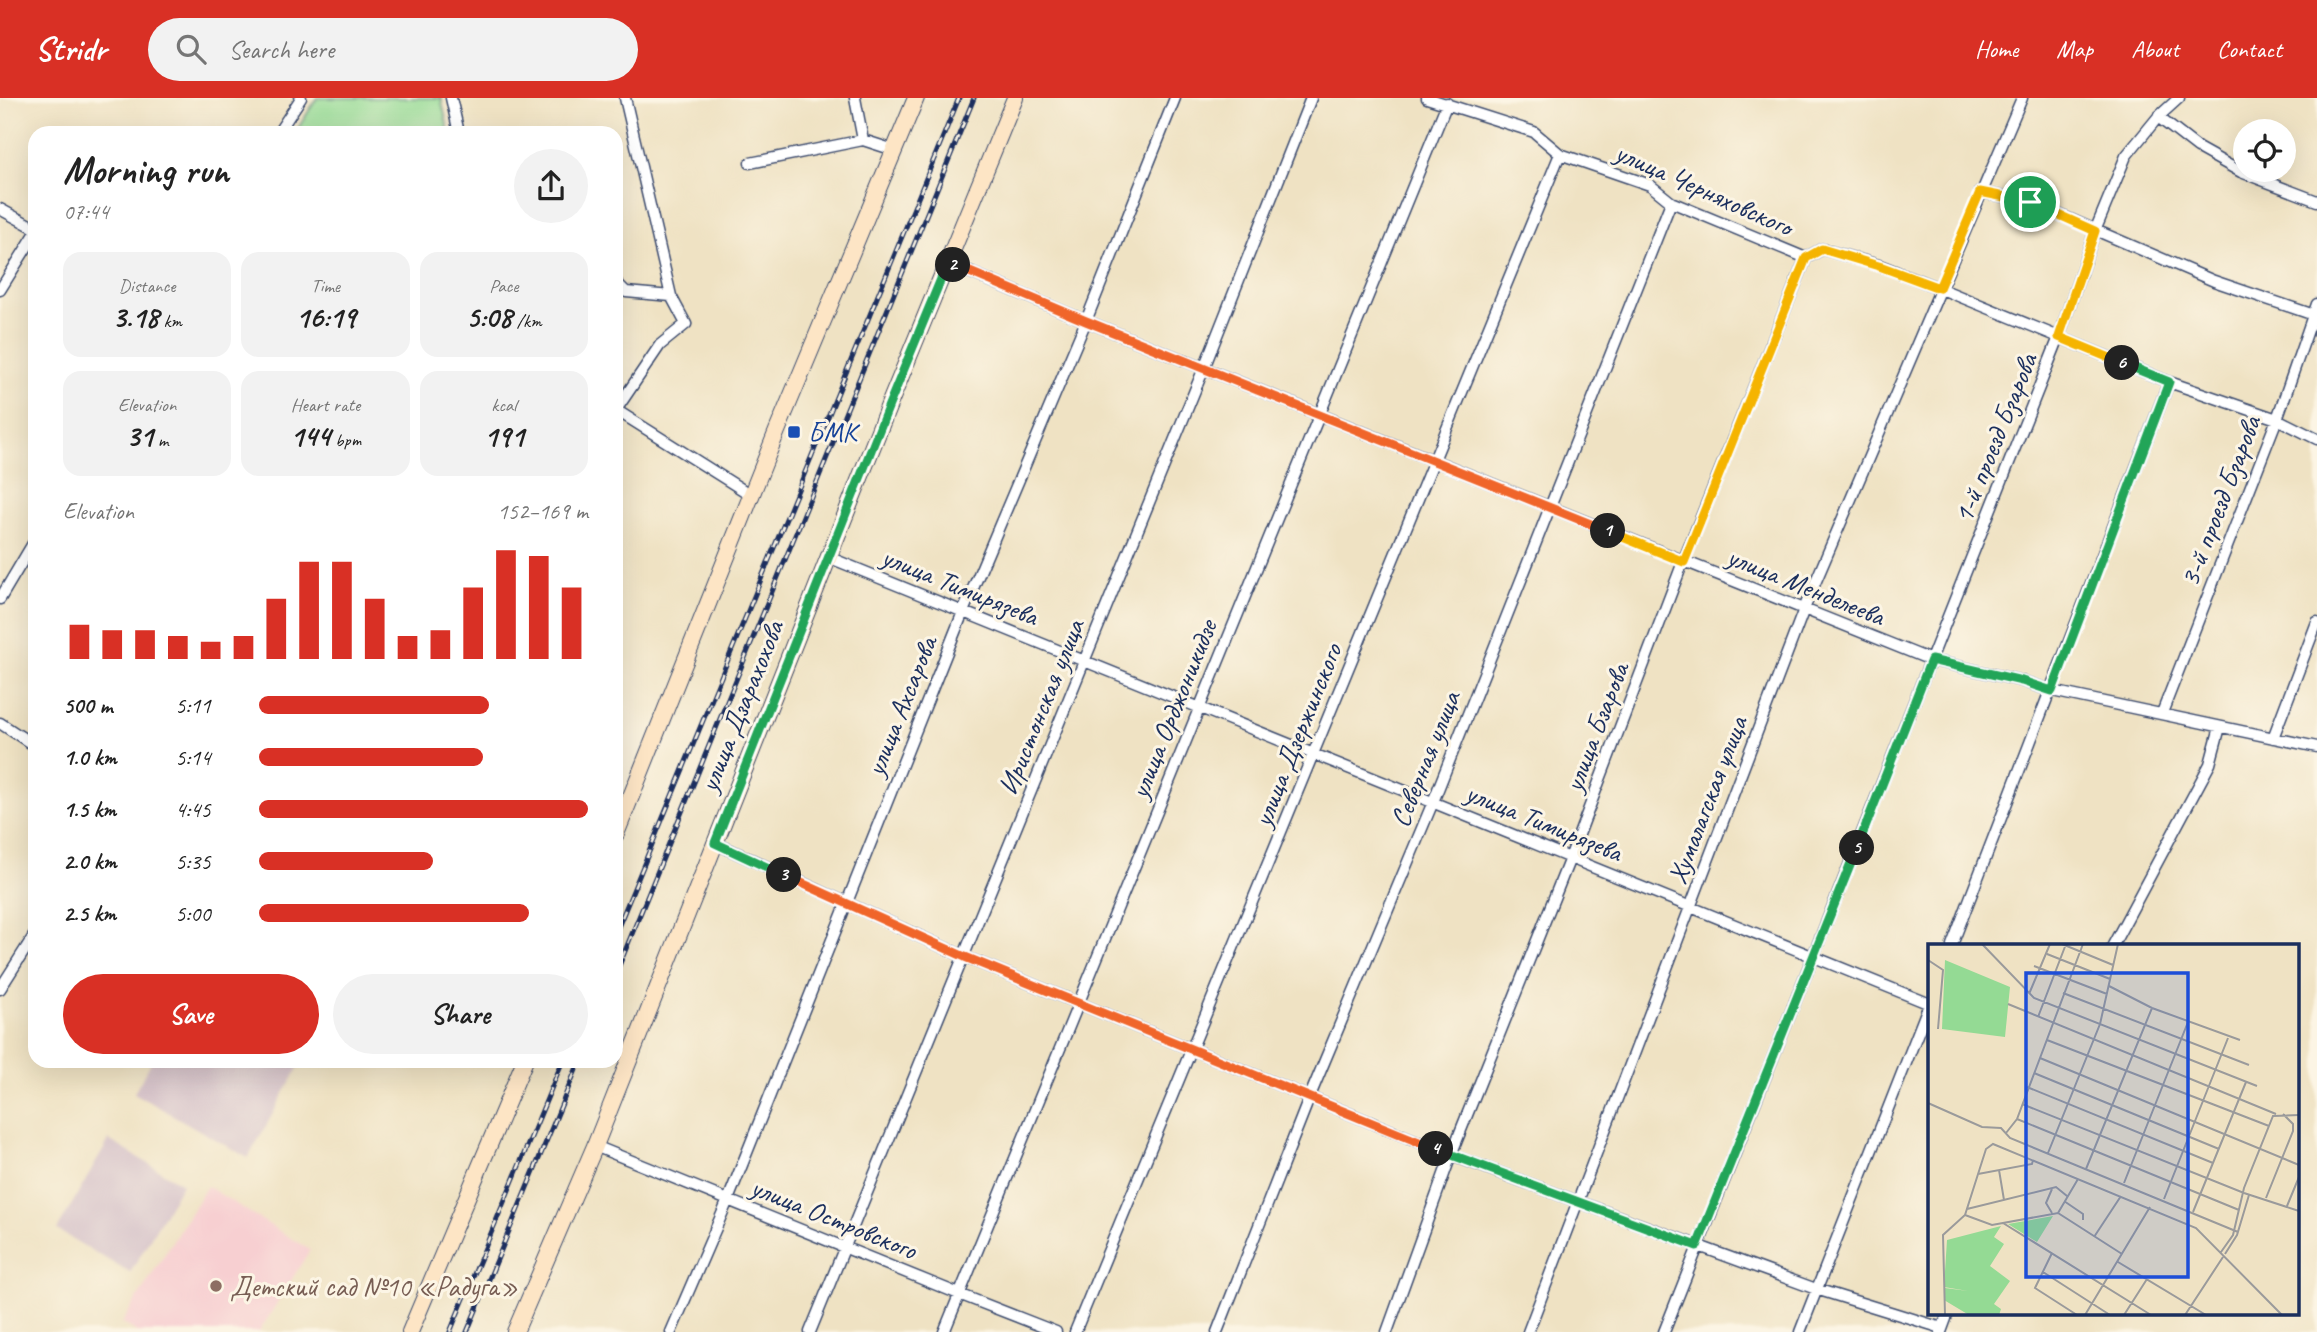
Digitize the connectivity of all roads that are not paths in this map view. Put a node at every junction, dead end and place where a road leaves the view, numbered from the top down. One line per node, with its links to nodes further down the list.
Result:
1 (300, 98): 14 (street)
2 (451, 98): 15 (street)
3 (625, 98): 32 (street)
4 (855, 98): 16 (street)
5 (916, 98): 17 (street)
6 (1015, 98): 28 (street, улица Дзарахохова)
7 (1175, 98): 34 (street, улица Ахсарова)
8 (1311, 98): 36 (street, Иристонская улица)
9 (1427, 98): 12 (street, улица Черняховского)
10 (2022, 98): 20 (street, Хумалагская улица)
11 (2179, 98): 13 (street, 1-й проезд Бзарова)
12 (1447, 103): 18 (street, улица Черняховского); 40 (street, улица Орджоникидзе)
13 (2158, 117): 21 (street); 25 (street, 1-й проезд Бзарова)
14 (282, 126)
15 (457, 126)
16 (863, 140): 17 (street); 19 (street)
17 (894, 150): 44 (street)
18 (1560, 155): 22 (street, улица Черняховского); 43 (street, улица Дзержинского)
19 (750, 163)
20 (1980, 192): 25 (street); 29 (street, Хумалагская улица)
21 (2317, 201)
22 (1671, 202): 27 (street, улица Черняховского); 45 (street, Северная улица)
23 (0, 209): 24 (street)
24 (28, 224)
25 (2095, 231): 33 (street); 35 (street, 1-й проезд Бзарова)
26 (28, 245): 31 (street)
27 (1806, 258): 29 (street, улица Черняховского); 48 (street, улица Бзарова)
28 (948, 262): 34 (street, улица Менделеева); 47 (street, улица Дзарахохова)
29 (1939, 288): 35 (street, улица Черняховского); 50 (street, Хумалагская улица)
30 (623, 289): 32 (street)
31 (0, 290)
32 (671, 296): 38 (street)
33 (2316, 312): 41 (street, 3-й проезд Бзарова)
34 (1086, 321): 36 (street, улица Менделеева); 51 (street, улица Ахсарова)
35 (2059, 337): 37 (street, улица Черняховского); 54 (street, 1-й проезд Бзарова)
36 (1204, 368): 40 (street, улица Менделеева); 53 (street, Иристонская улица)
37 (2169, 382): 41 (street, улица Черняховского); 55 (street)
38 (623, 400)
39 (623, 414): 44 (street)
40 (1319, 415): 43 (street, улица Менделеева); 56 (street, улица Орджоникидзе)
41 (2277, 419): 42 (street, улица Черняховского); 57 (street, 3-й проезд Бзарова)
42 (2317, 439)
43 (1434, 460): 45 (street, улица Менделеева); 63 (street, улица Дзержинского)
44 (751, 495): 65 (street)
45 (1549, 506): 48 (street, улица Менделеева); 64 (street, Северная улица)
46 (28, 552): 49 (street)
47 (828, 557): 51 (street, улица Тимирязева); 66 (street, улица Дзарахохова)
48 (1684, 562): 50 (street, улица Менделеева); 67 (street, улица Бзарова)
49 (0, 598)
50 (1804, 608): 54 (street, улица Менделеева); 69 (street, Хумалагская улица)
51 (963, 612): 53 (street, улица Тимирязева); 68 (street, улица Ахсарова)
52 (2317, 622): 60 (street)
53 (1083, 660): 56 (street, улица Тимирязева); 73 (street, Иристонская улица)
54 (1931, 660): 55 (street, улица Менделеева); 74 (street, 1-й проезд Бзарова)
55 (2052, 691): 57 (street, улица Менделеева); 70 (street)
56 (1198, 706): 63 (street, улица Тимирязева); 77 (street, улица Орджоникидзе)
57 (2162, 713): 59 (street, улица Менделеева)
58 (0, 723): 61 (street)
59 (2220, 727): 60 (street, улица Менделеева); 71 (street)
60 (2273, 738): 62 (street, улица Менделеева)
61 (28, 741)
62 (2317, 747)
63 (1313, 754): 64 (street, улица Тимирязева); 79 (street, улица Дзержинского)
64 (1433, 802): 67 (street, улица Тимирязева); 81 (street, Северная улица)
65 (623, 812)
66 (715, 843): 68 (street); 82 (street, улица Дзарахохова)
67 (1570, 858): 69 (street, улица Тимирязева); 83 (street, улица Бзарова)
68 (846, 904): 73 (street); 84 (street, улица Ахсарова)
69 (1690, 907): 74 (street, улица Тимирязева); 85 (street, Хумалагская улица)
70 (1952, 944)
71 (2114, 944)
72 (28, 945): 75 (street)
73 (965, 957): 77 (street); 87 (street, Иристонская улица)
74 (1814, 957): 76 (street, улица Тимирязева); 86 (street, 1-й проезд Бзарова)
75 (0, 989)
76 (1928, 1002)
77 (1079, 1004): 79 (street); 89 (street, улица Орджоникидзе)
78 (1928, 1008): 88 (street)
79 (1193, 1048): 81 (street); 97 (street, улица Дзержинского)
80 (522, 1068): 91 (street)
81 (1310, 1097): 83 (street); 98 (street, Северная улица)
82 (595, 1146): 84 (street, улица Островского); 92 (street, улица Дзарахохова)
83 (1451, 1155): 85 (street); 99 (street, улица Бзарова)
84 (728, 1200): 87 (street, улица Островского); 93 (street, улица Ахсарова)
85 (1576, 1202): 86 (street); 100 (street, Хумалагская улица)
86 (1697, 1246): 88 (street); 101 (street, 1-й проезд Бзарова)
87 (846, 1247): 89 (street, улица Островского); 94 (street, Иристонская улица)
88 (1816, 1289): 90 (street); 102 (street)
89 (959, 1294): 95 (street, улица Орджоникидзе); 96 (street, улица Островского)
90 (1941, 1330)
91 (410, 1332)
92 (515, 1332)
93 (671, 1332)
94 (810, 1332)
95 (944, 1332)
96 (1056, 1332)
97 (1075, 1332)
98 (1217, 1332)
99 (1387, 1332)
100 (1528, 1332)
101 (1664, 1332)
102 (1800, 1332)

